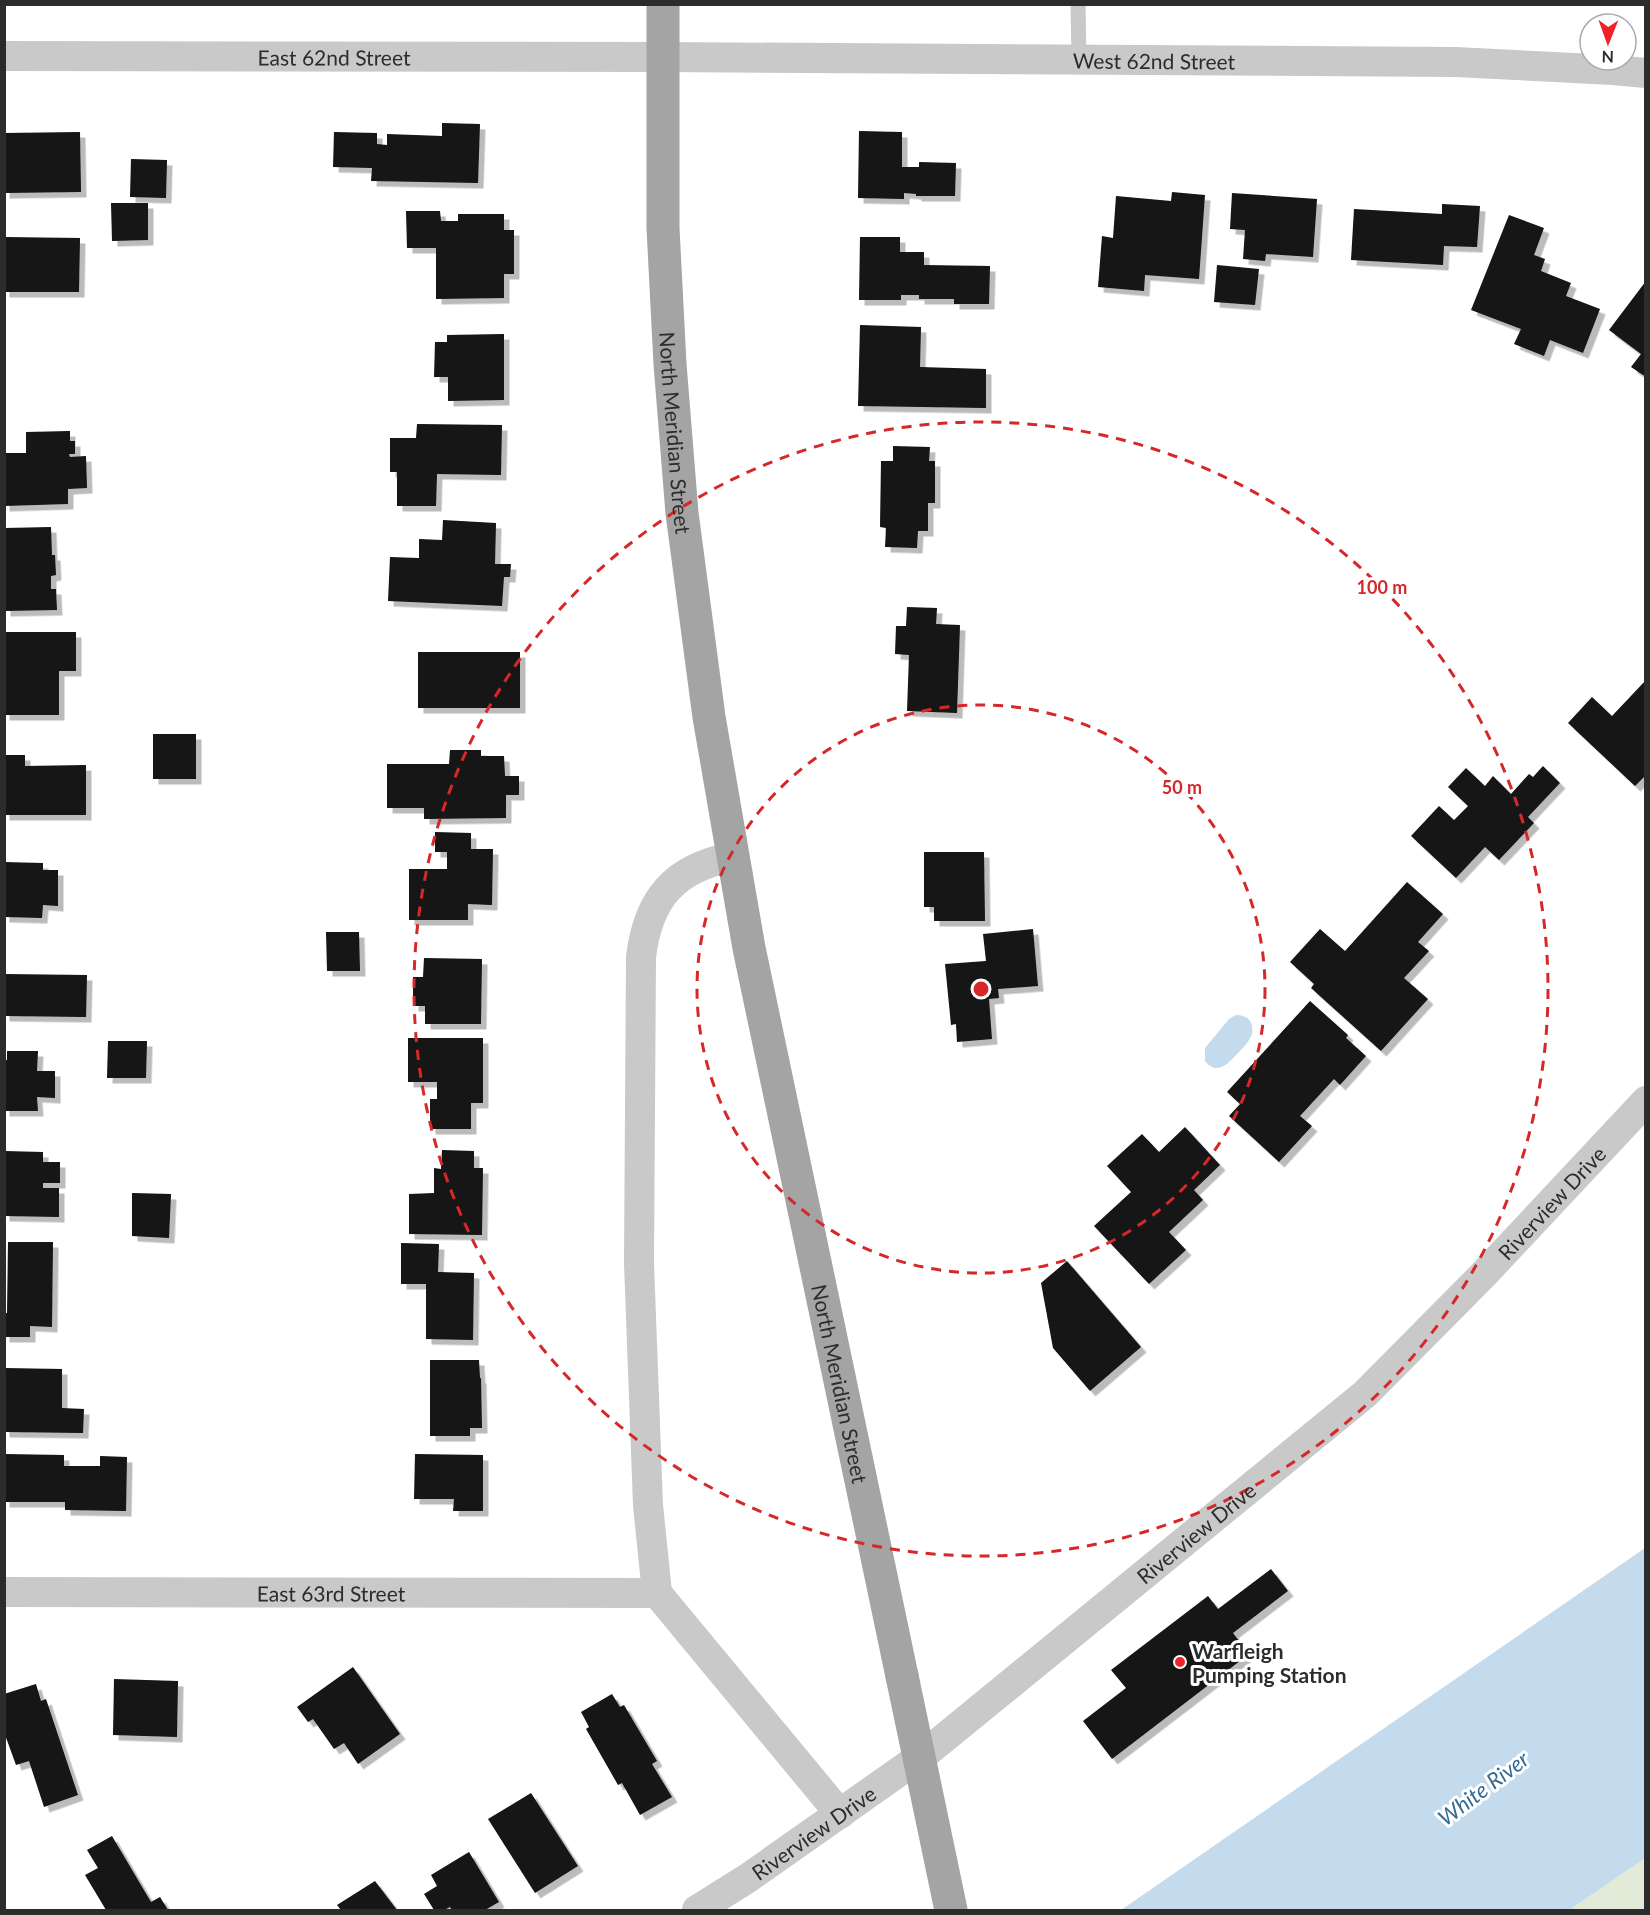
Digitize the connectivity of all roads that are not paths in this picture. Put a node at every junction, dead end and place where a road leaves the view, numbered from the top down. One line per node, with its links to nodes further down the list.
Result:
1 (663, 4): 4 (main road, North Meridian Street)
2 (1078, 4): 5 (lane)
3 (4, 56): 4 (street, East 62nd Street)
4 (663, 57): 5 (street, West 62nd Street); 7 (main road, North Meridian Street)
5 (1079, 60): 6 (street, West 62nd Street)
6 (1646, 73)
7 (732, 857): 10 (street); 13 (main road, North Meridian Street, bridge)
8 (1646, 1101): 11 (street, Riverview Drive)
9 (4, 1592): 10 (street, East 63rd Street)
10 (657, 1593): 11 (street)
11 (840, 1814): 12 (street, Riverview Drive)
12 (697, 1911)
13 (951, 1911)

